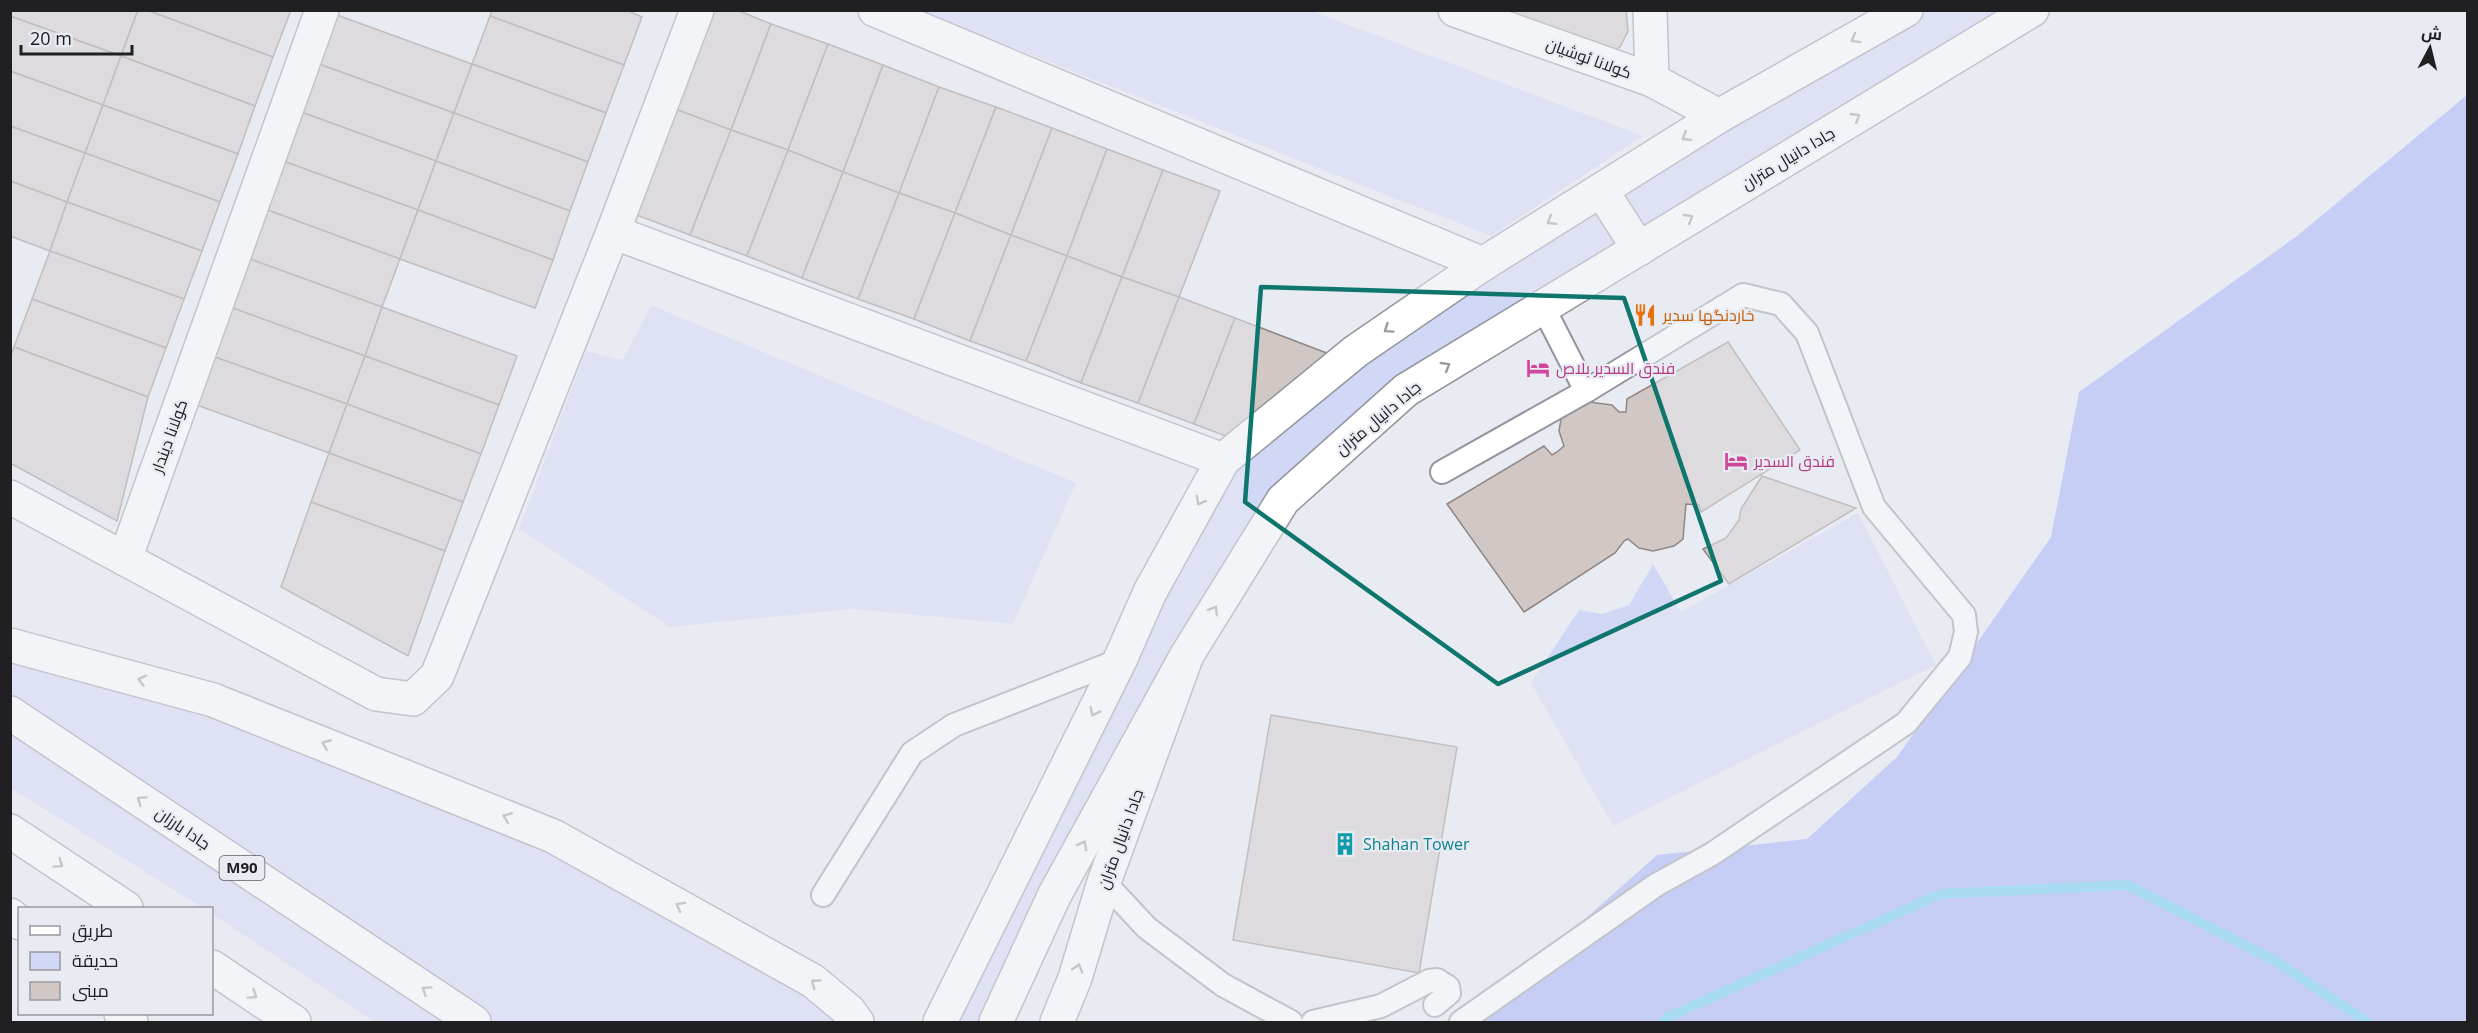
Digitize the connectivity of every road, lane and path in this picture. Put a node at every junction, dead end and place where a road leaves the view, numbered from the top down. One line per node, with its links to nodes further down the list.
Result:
1 (322, 10): 19 (main road, كولانا ديندار)
2 (697, 10): 11 (main road)
3 (874, 10): 13 (main road)
4 (1455, 10): 8 (main road, كولانا ئوشيان)
5 (1650, 10): 8 (main road)
6 (1906, 10): 9 (main road, one-way to 9)
7 (2032, 10): 12 (main road, جادا دانيال متران, one-way to 7)
8 (1652, 80): 9 (main road, كولانا ئوشيان)
9 (1719, 116): 10 (main road, one-way to 10)
10 (1601, 190): 12 (main road); 13 (main road, one-way to 13)
11 (613, 232): 16 (main road); 19 (main road)
12 (1639, 249): 14 (main road, جادا دانيال متران)
13 (1483, 264): 16 (main road, one-way to 16)
14 (1544, 307): 15 (lane); 21 (main road, جادا دانيال متران, one-way to 14)
15 (1586, 391): 17 (lane); 38 (lane)
16 (1223, 460): 22 (main road, one-way to 22)
17 (1442, 472)
18 (10, 497): 19 (main road)
19 (125, 559)
20 (10, 645): 32 (main road, one-way to 20)
21 (1187, 655): 25 (main road, جادا دانيال متران); 34 (main road, one-way to 21)
22 (1120, 660): 26 (lane); 33 (main road, one-way to 33)
23 (10, 713): 31 (main road, جادا بارزان / M90, one-way to 23)
24 (10, 831): 27 (main road, one-way to 27)
25 (1104, 882): 35 (main road, جادا دانيال متران, one-way to 25); 36 (lane)
26 (823, 895)
27 (123, 907)
28 (213, 968): 30 (main road, one-way to 30)
29 (1435, 1005): 37 (lane)
30 (294, 1023)
31 (474, 1023)
32 (857, 1023)
33 (940, 1023)
34 (996, 1023)
35 (1057, 1023)
36 (1291, 1023)
37 (1313, 1023)
38 (1461, 1023)

